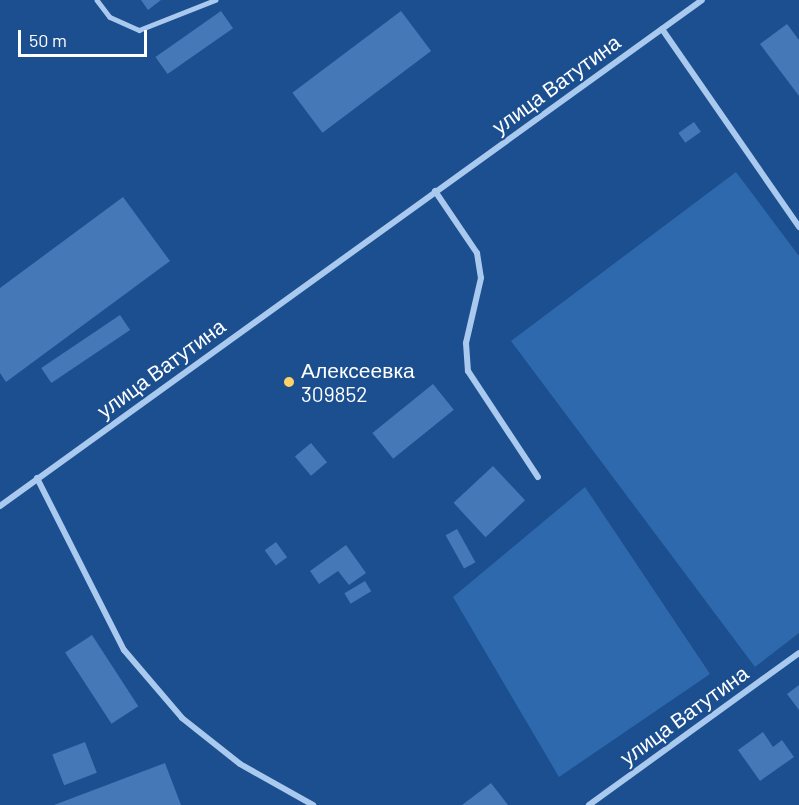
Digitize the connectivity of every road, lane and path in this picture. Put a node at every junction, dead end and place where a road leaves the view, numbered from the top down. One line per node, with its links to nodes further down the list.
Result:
1 (97, 0): 2 (lane)
2 (215, 0)
3 (702, 0): 4 (street, улица Ватутина)
4 (663, 29): 5 (street, улица Ватутина); 6 (street)
5 (435, 191): 7 (street); 8 (street, улица Ватутина)
6 (799, 227)
7 (538, 477)
8 (37, 478): 9 (street, улица Ватутина); 11 (street)
9 (0, 506)
10 (799, 654): 12 (street, улица Ватутина)
11 (313, 805)
12 (589, 805)

